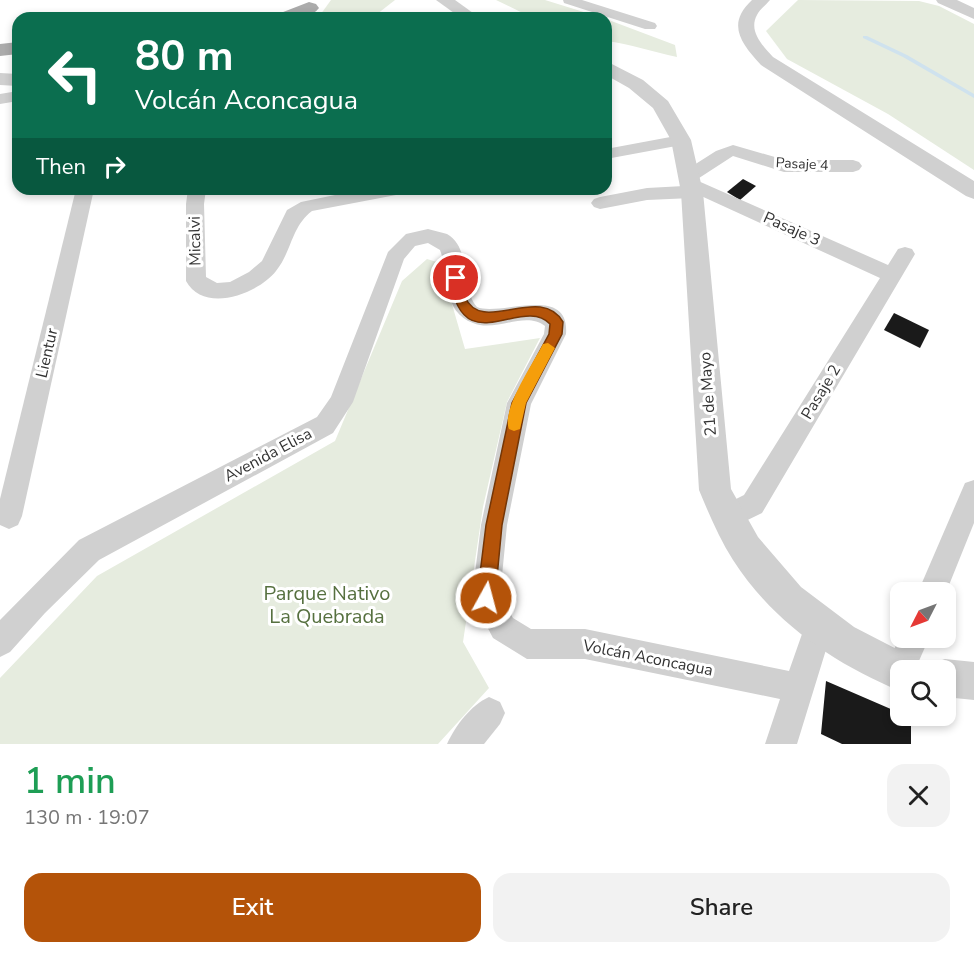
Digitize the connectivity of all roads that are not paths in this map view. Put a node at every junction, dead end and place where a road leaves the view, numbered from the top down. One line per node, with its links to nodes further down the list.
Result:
1 (444, 0): 7 (street)
2 (569, 0): 6 (street)
3 (600, 0): 6 (street)
4 (762, 0): 19 (street)
5 (944, 0): 10 (street)
6 (583, 4): 8 (street)
7 (463, 12)
8 (607, 12)
9 (612, 14): 11 (street)
10 (974, 14)
11 (650, 26)
12 (612, 73): 15 (street, 21 de Mayo)
13 (8, 98): 14 (street)
14 (0, 113)
15 (681, 140): 16 (street); 18 (street, 21 de Mayo)
16 (612, 153)
17 (853, 166): 18 (street, Pasaje 4)
18 (691, 184): 23 (street); 25 (street, Pasaje 3); 29 (street, 21 de Mayo)
19 (974, 191)
20 (84, 195): 28 (street, Lientur)
21 (196, 195): 22 (street, Micalvi)
22 (367, 195)
23 (600, 203)
24 (905, 255): 25 (street, Pasaje 2)
25 (893, 275): 29 (street, Pasaje 2)
26 (485, 318): 32 (street, Avenida Elisa); 36 (street, Volcán Aconcagua)
27 (974, 492): 30 (street)
28 (9, 516)
29 (726, 518): 31 (street, 21 de Mayo)
30 (936, 582)
31 (818, 627): 33 (street, 21 de Mayo); 36 (street)
32 (0, 642)
33 (890, 667)
34 (956, 679): 35 (street)
35 (974, 681)
36 (798, 688): 39 (street)
37 (489, 713): 38 (street)
38 (462, 744)
39 (781, 744)

